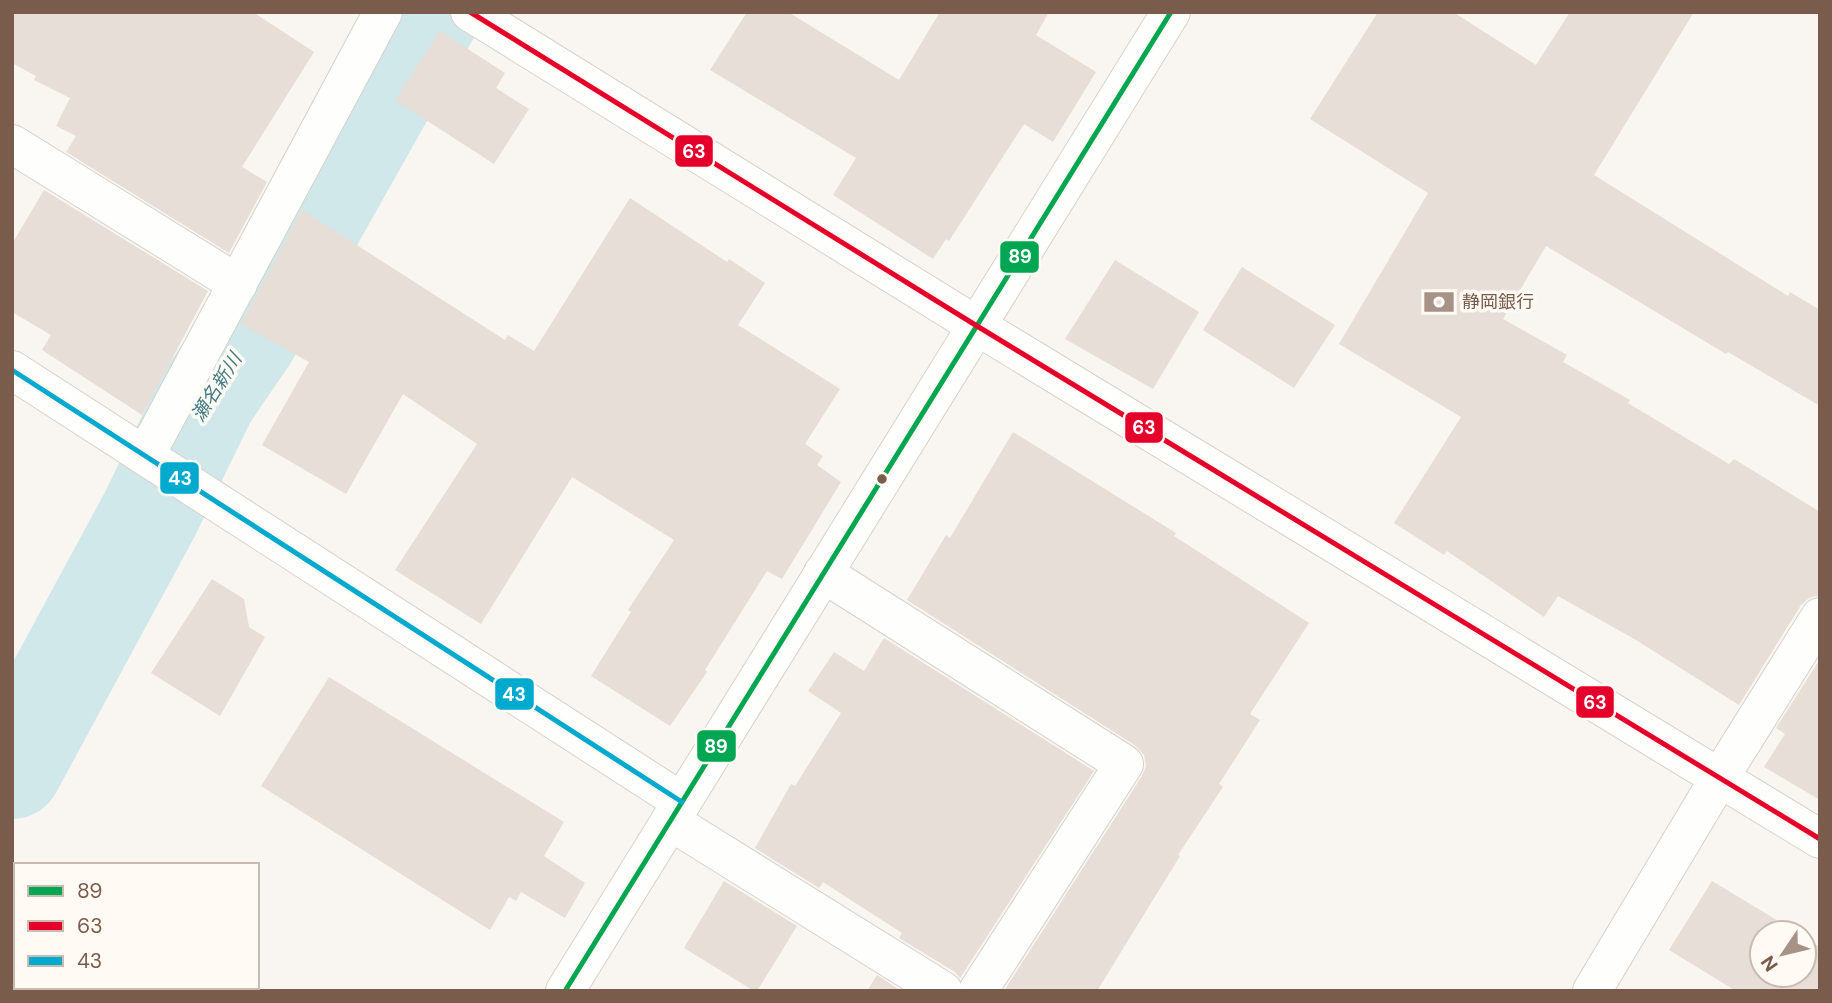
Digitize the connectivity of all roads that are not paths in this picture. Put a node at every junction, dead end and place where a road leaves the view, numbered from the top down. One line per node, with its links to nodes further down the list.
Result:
1 (383, 12): 5 (street)
2 (470, 12): 6 (street)
3 (1171, 12): 6 (street)
4 (12, 144): 5 (street)
5 (238, 284): 8 (street)
6 (977, 326): 9 (street); 11 (street)
7 (12, 370): 8 (street)
8 (145, 456): 12 (street)
9 (824, 573): 12 (street); 16 (street)
10 (1820, 617): 11 (street)
11 (1720, 777): 13 (street); 17 (street)
12 (676, 812): 14 (street); 15 (street)
13 (1820, 839)
14 (565, 991)
15 (943, 991)
16 (978, 991)
17 (1592, 991)

